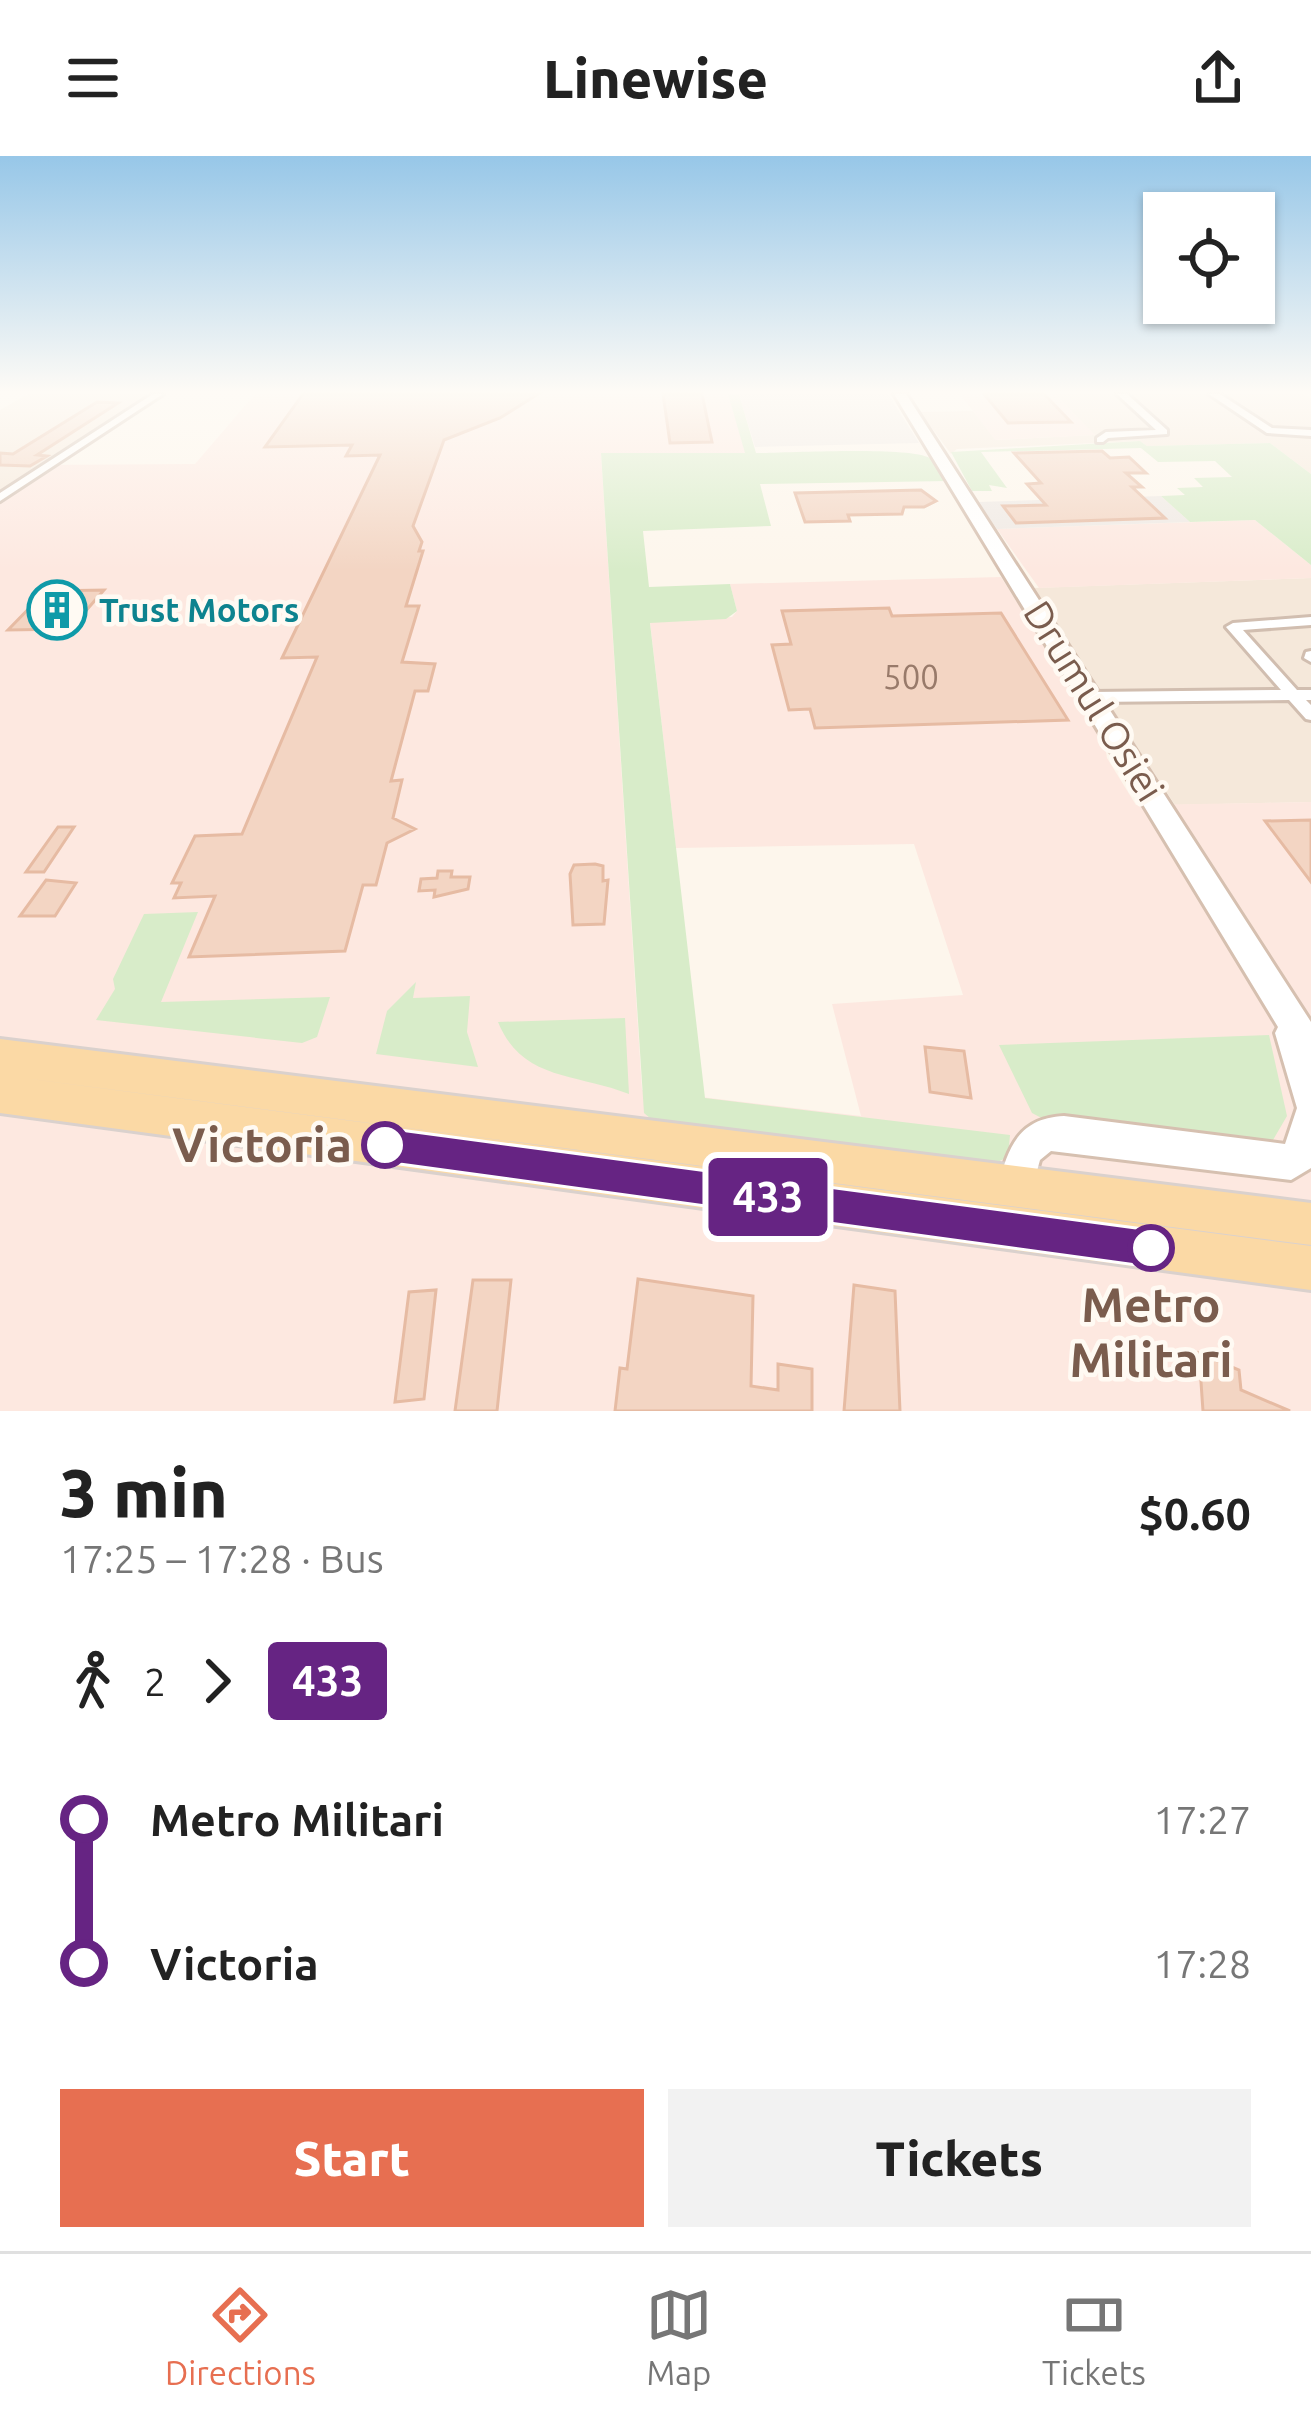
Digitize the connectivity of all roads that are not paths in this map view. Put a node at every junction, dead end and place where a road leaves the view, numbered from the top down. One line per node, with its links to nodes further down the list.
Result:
1 (69, 453): 3 (street)
2 (937, 453): 6 (street, Drumul Osiei)
3 (0, 498)
4 (1311, 621): 5 (street)
5 (1302, 695): 6 (street); 7 (street)
6 (1091, 697): 8 (street, Drumul Osiei)
7 (1311, 715)
8 (1287, 1007): 9 (street, Drumul Osiei); 12 (street, Drumul Osiei)
9 (1311, 1051)
10 (0, 1057): 14 (main road)
11 (0, 1094): 14 (main road)
12 (1311, 1100)
13 (1311, 1116): 15 (street)
14 (339, 1120): 15 (main road); 17 (main road)
15 (1016, 1187): 16 (main road)
16 (1311, 1224)
17 (1311, 1268)

